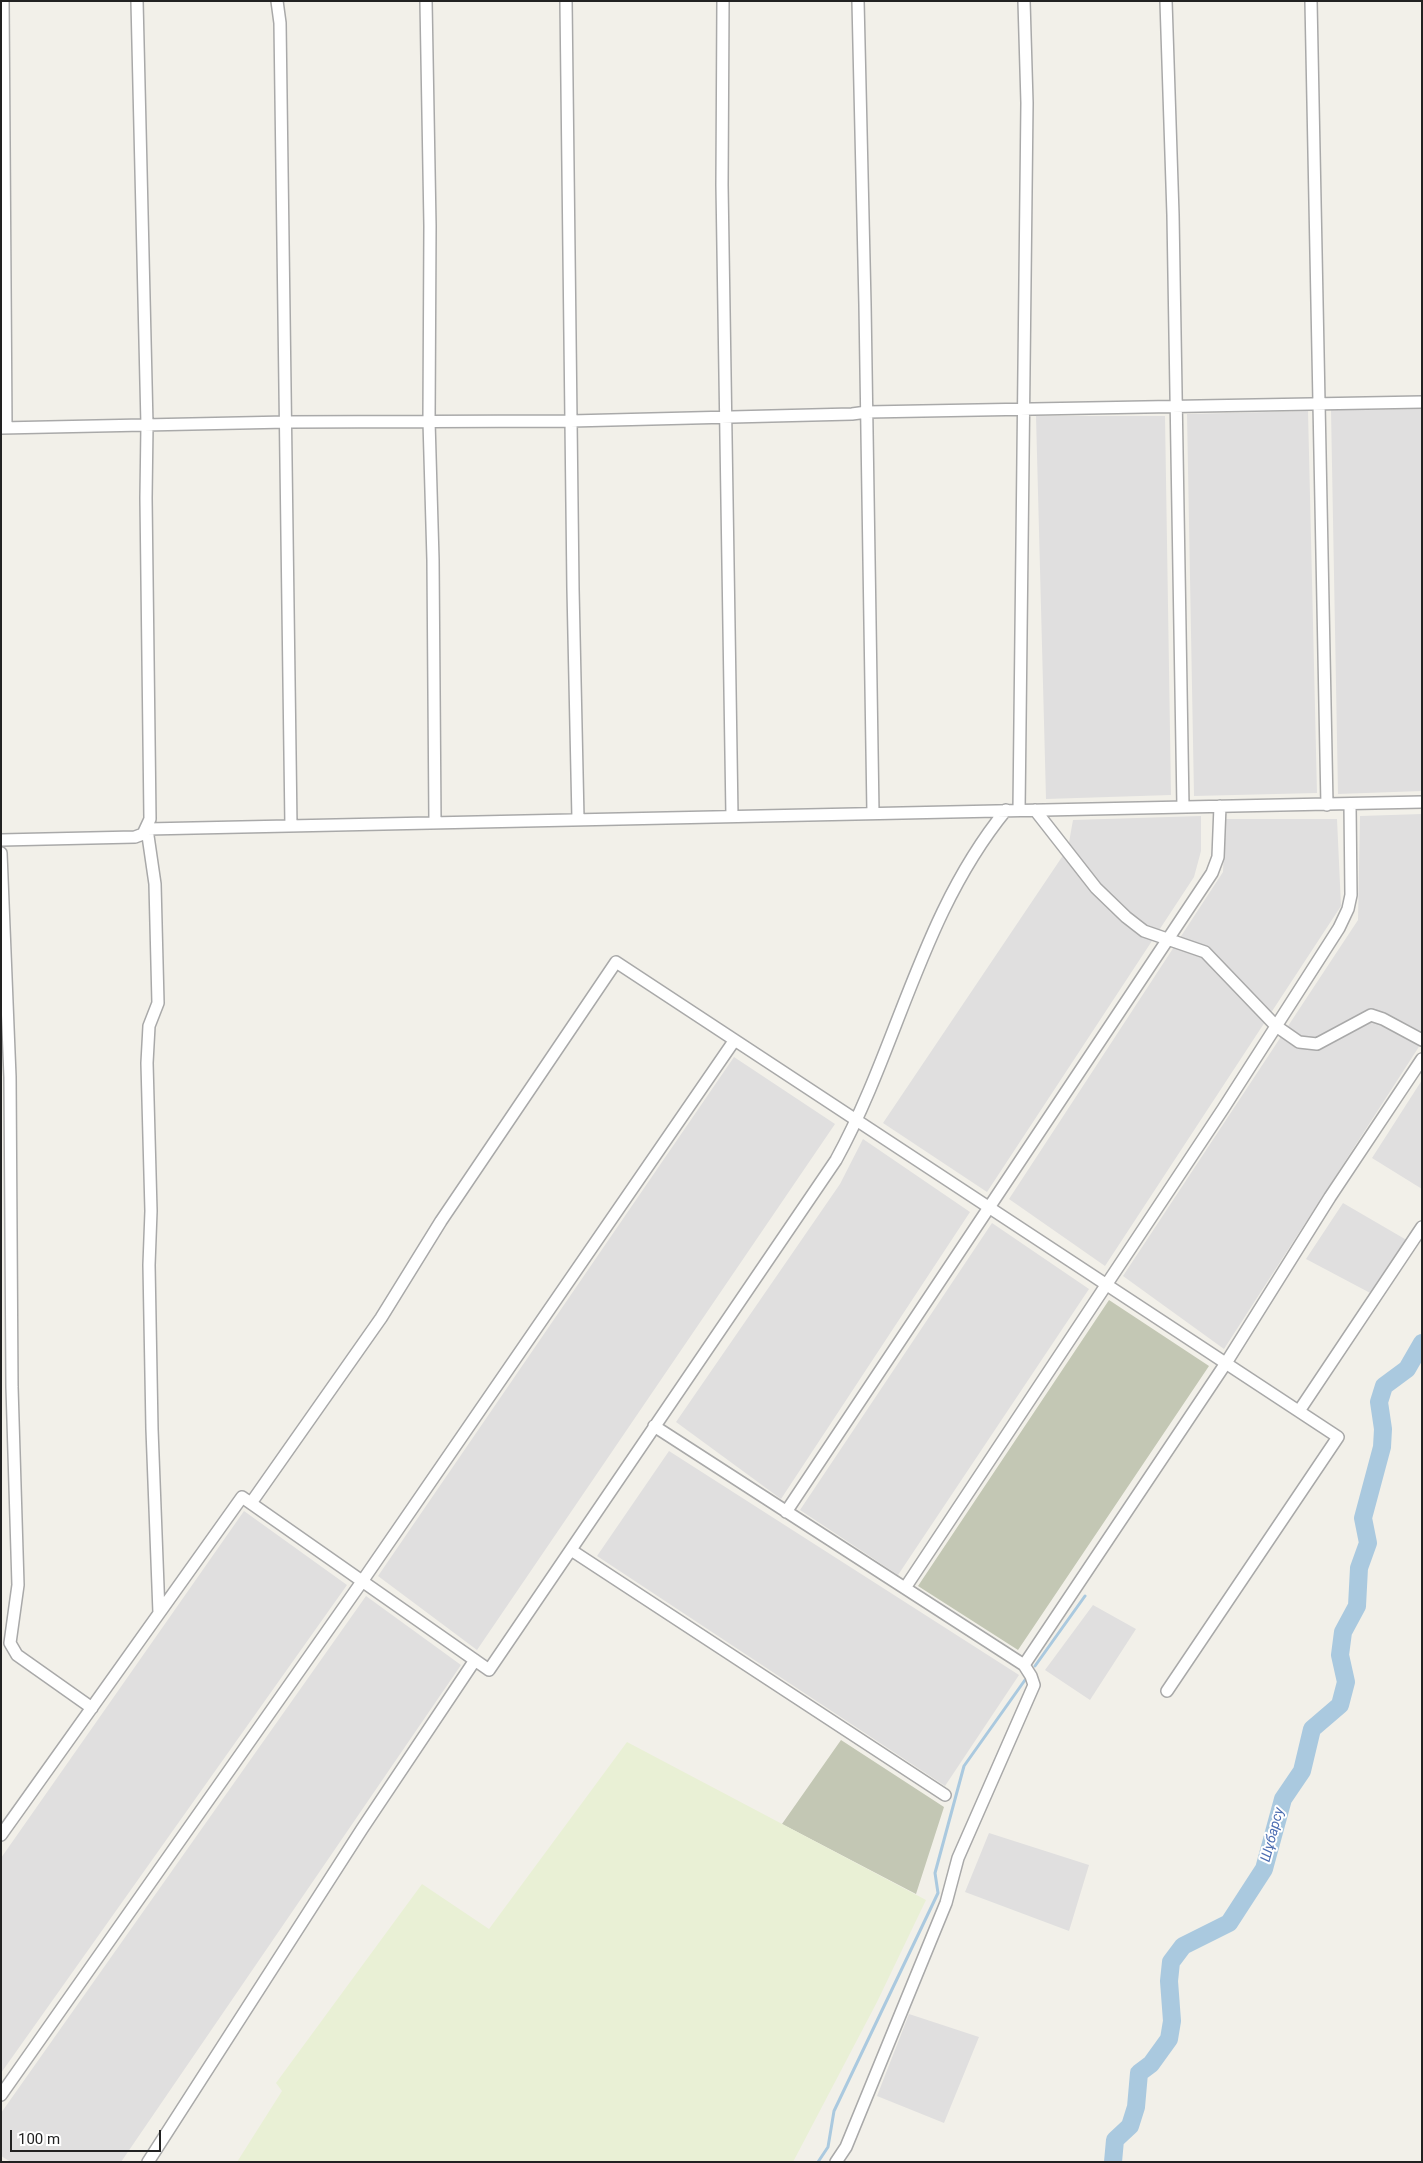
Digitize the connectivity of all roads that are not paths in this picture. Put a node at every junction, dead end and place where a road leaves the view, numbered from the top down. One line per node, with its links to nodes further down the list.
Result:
1 (3, 1): 21 (street)
2 (137, 1): 20 (street)
3 (277, 1): 19 (street)
4 (426, 1): 17 (street)
5 (566, 1): 18 (street)
6 (723, 1): 16 (street)
7 (858, 1): 15 (street)
8 (1024, 1): 14 (street)
9 (1166, 1): 13 (street)
10 (1311, 1): 12 (street)
11 (1422, 402): 12 (street)
12 (1318, 405): 13 (street); 23 (street)
13 (1176, 407): 14 (street); 26 (street)
14 (1023, 409): 15 (street); 28 (street)
15 (867, 412): 16 (street); 30 (street)
16 (725, 417): 18 (street); 31 (street)
17 (429, 421): 18 (street); 19 (street); 33 (street)
18 (571, 421): 32 (street)
19 (286, 422): 20 (street); 34 (street)
20 (147, 425): 21 (street); 35 (street)
21 (4, 428)
22 (1422, 802): 24 (street)
23 (1327, 805): 24 (street); 25 (street)
24 (1350, 805): 39 (street)
25 (1220, 806): 26 (street); 38 (street)
26 (1183, 807): 29 (street)
27 (1006, 810): 28 (street); 30 (street); 43 (street)
28 (1019, 810): 29 (street)
29 (1035, 810): 38 (street)
30 (873, 813): 31 (street)
31 (732, 816): 32 (street)
32 (578, 819): 33 (street)
33 (435, 822): 34 (street)
34 (291, 826): 35 (street)
35 (147, 829): 36 (street); 56 (street)
36 (1, 840)
37 (1, 853): 46 (street)
38 (1170, 939): 39 (street); 44 (street)
39 (1276, 1026): 40 (street); 47 (street)
40 (1422, 1040)
41 (734, 1041): 43 (street); 51 (street); 54 (street)
42 (1422, 1059): 48 (street)
43 (857, 1122): 44 (street); 50 (street)
44 (989, 1206): 47 (street); 52 (street)
45 (1422, 1227): 49 (street)
46 (6, 1252): 57 (street)
47 (1106, 1284): 48 (street); 55 (street)
48 (1226, 1363): 49 (street); 59 (street)
49 (1299, 1411): 60 (street)
50 (654, 1426): 52 (street); 53 (street)
51 (251, 1503): 54 (street); 56 (street)
52 (786, 1512): 55 (street)
53 (571, 1550): 58 (street); 62 (street)
54 (362, 1582): 58 (street); 65 (street)
55 (905, 1588): 59 (street)
56 (159, 1613): 61 (street)
57 (6, 1643): 61 (street)
58 (475, 1660): 66 (street)
59 (1024, 1665): 67 (street)
60 (1167, 1691)
61 (92, 1708): 63 (street)
62 (945, 1795)
63 (6, 1819): 64 (street)
64 (1, 1835)
65 (1, 2095)
66 (148, 2162)
67 (836, 2162)

